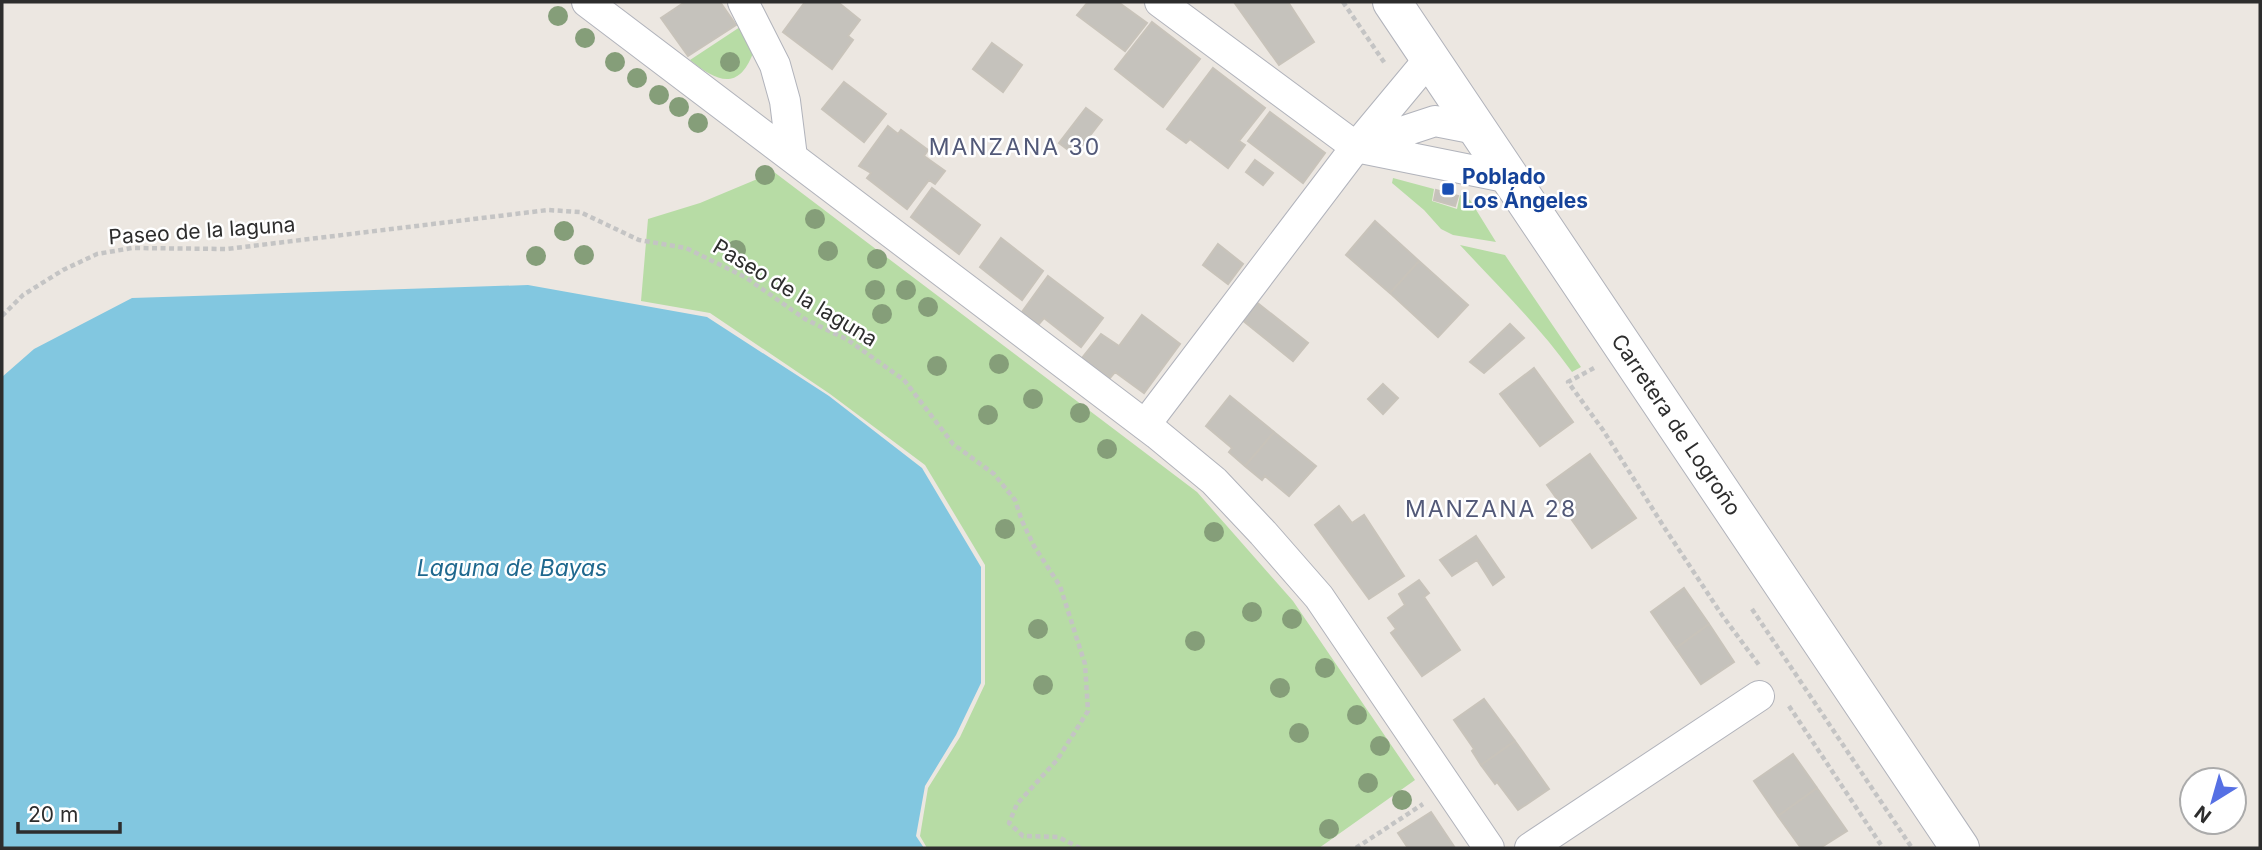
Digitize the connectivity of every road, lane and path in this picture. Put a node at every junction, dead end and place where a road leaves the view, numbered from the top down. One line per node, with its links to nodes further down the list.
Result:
1 (587, 2): 8 (street)
2 (744, 2): 8 (street)
3 (1160, 2): 7 (street)
4 (1392, 2): 5 (main road, Carretera de Logroño)
5 (1430, 58): 6 (main road, Carretera de Logroño); 7 (street)
6 (1476, 129): 7 (street); 9 (main road, Carretera de Logroño)
7 (1356, 147): 9 (street); 12 (street)
8 (792, 157): 12 (street)
9 (1510, 178): 20 (main road, Carretera de Logroño)
10 (2, 316): 15 (path, Paseo de la laguna)
11 (1594, 368): 13 (path)
12 (1145, 425): 14 (street)
13 (1769, 689): 18 (street); 19 (path)
14 (1447, 788): 16 (path); 17 (street)
15 (1080, 848)
16 (1356, 848)
17 (1489, 848)
18 (1531, 848)
19 (1883, 848)
20 (1960, 848)

